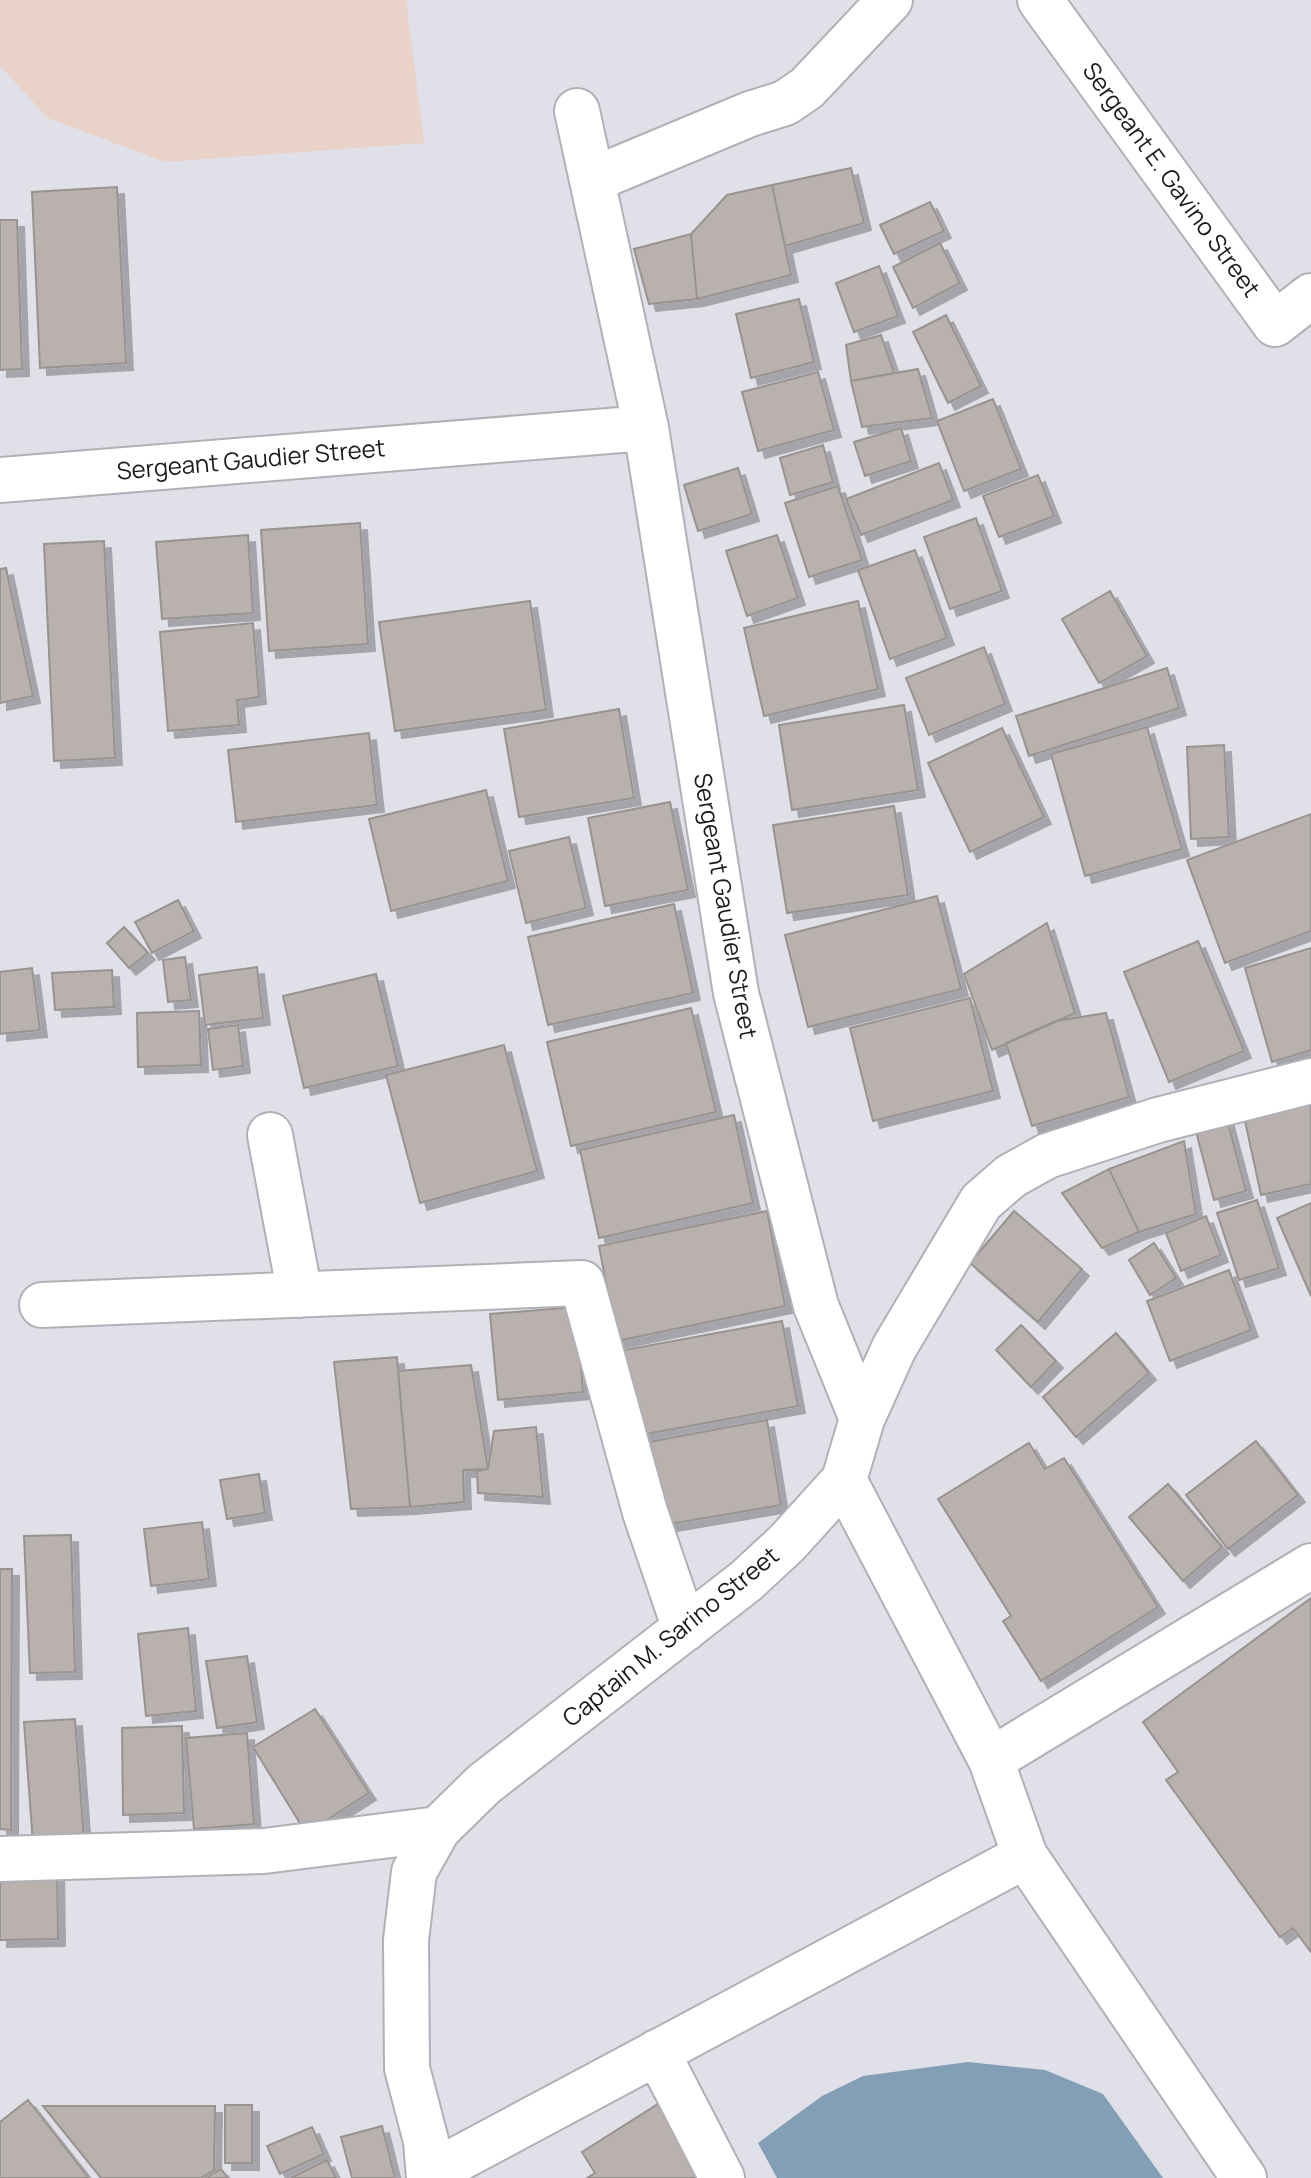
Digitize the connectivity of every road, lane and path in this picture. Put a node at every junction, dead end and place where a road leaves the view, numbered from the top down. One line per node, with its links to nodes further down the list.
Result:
1 (890, 0): 4 (street)
2 (1040, 0): 5 (street, Sergeant E. Gavino Street)
3 (577, 111): 4 (street, Sergeant Gaudier Street)
4 (592, 180): 6 (street, Sergeant Gaudier Street)
5 (1311, 296)
6 (646, 428): 7 (street, Sergeant Gaudier Street); 12 (street, Sergeant Gaudier Street)
7 (0, 480)
8 (1311, 1081): 12 (street, Captain M. Sarino Street)
9 (270, 1135): 10 (street)
10 (300, 1295): 11 (street); 15 (street)
11 (42, 1305)
12 (862, 1419): 13 (street, Captain M. Sarino Street)
13 (844, 1480): 15 (street, Captain M. Sarino Street); 16 (street)
14 (1311, 1566): 16 (street)
15 (685, 1629): 17 (street, Captain M. Sarino Street)
16 (991, 1760): 18 (street)
17 (438, 1829): 19 (street); 21 (street, Captain M. Sarino Street)
18 (1025, 1856): 20 (street); 23 (street)
19 (0, 1859)
20 (657, 2052): 21 (street); 22 (street)
21 (430, 2176)
22 (722, 2178)
23 (1244, 2178)

